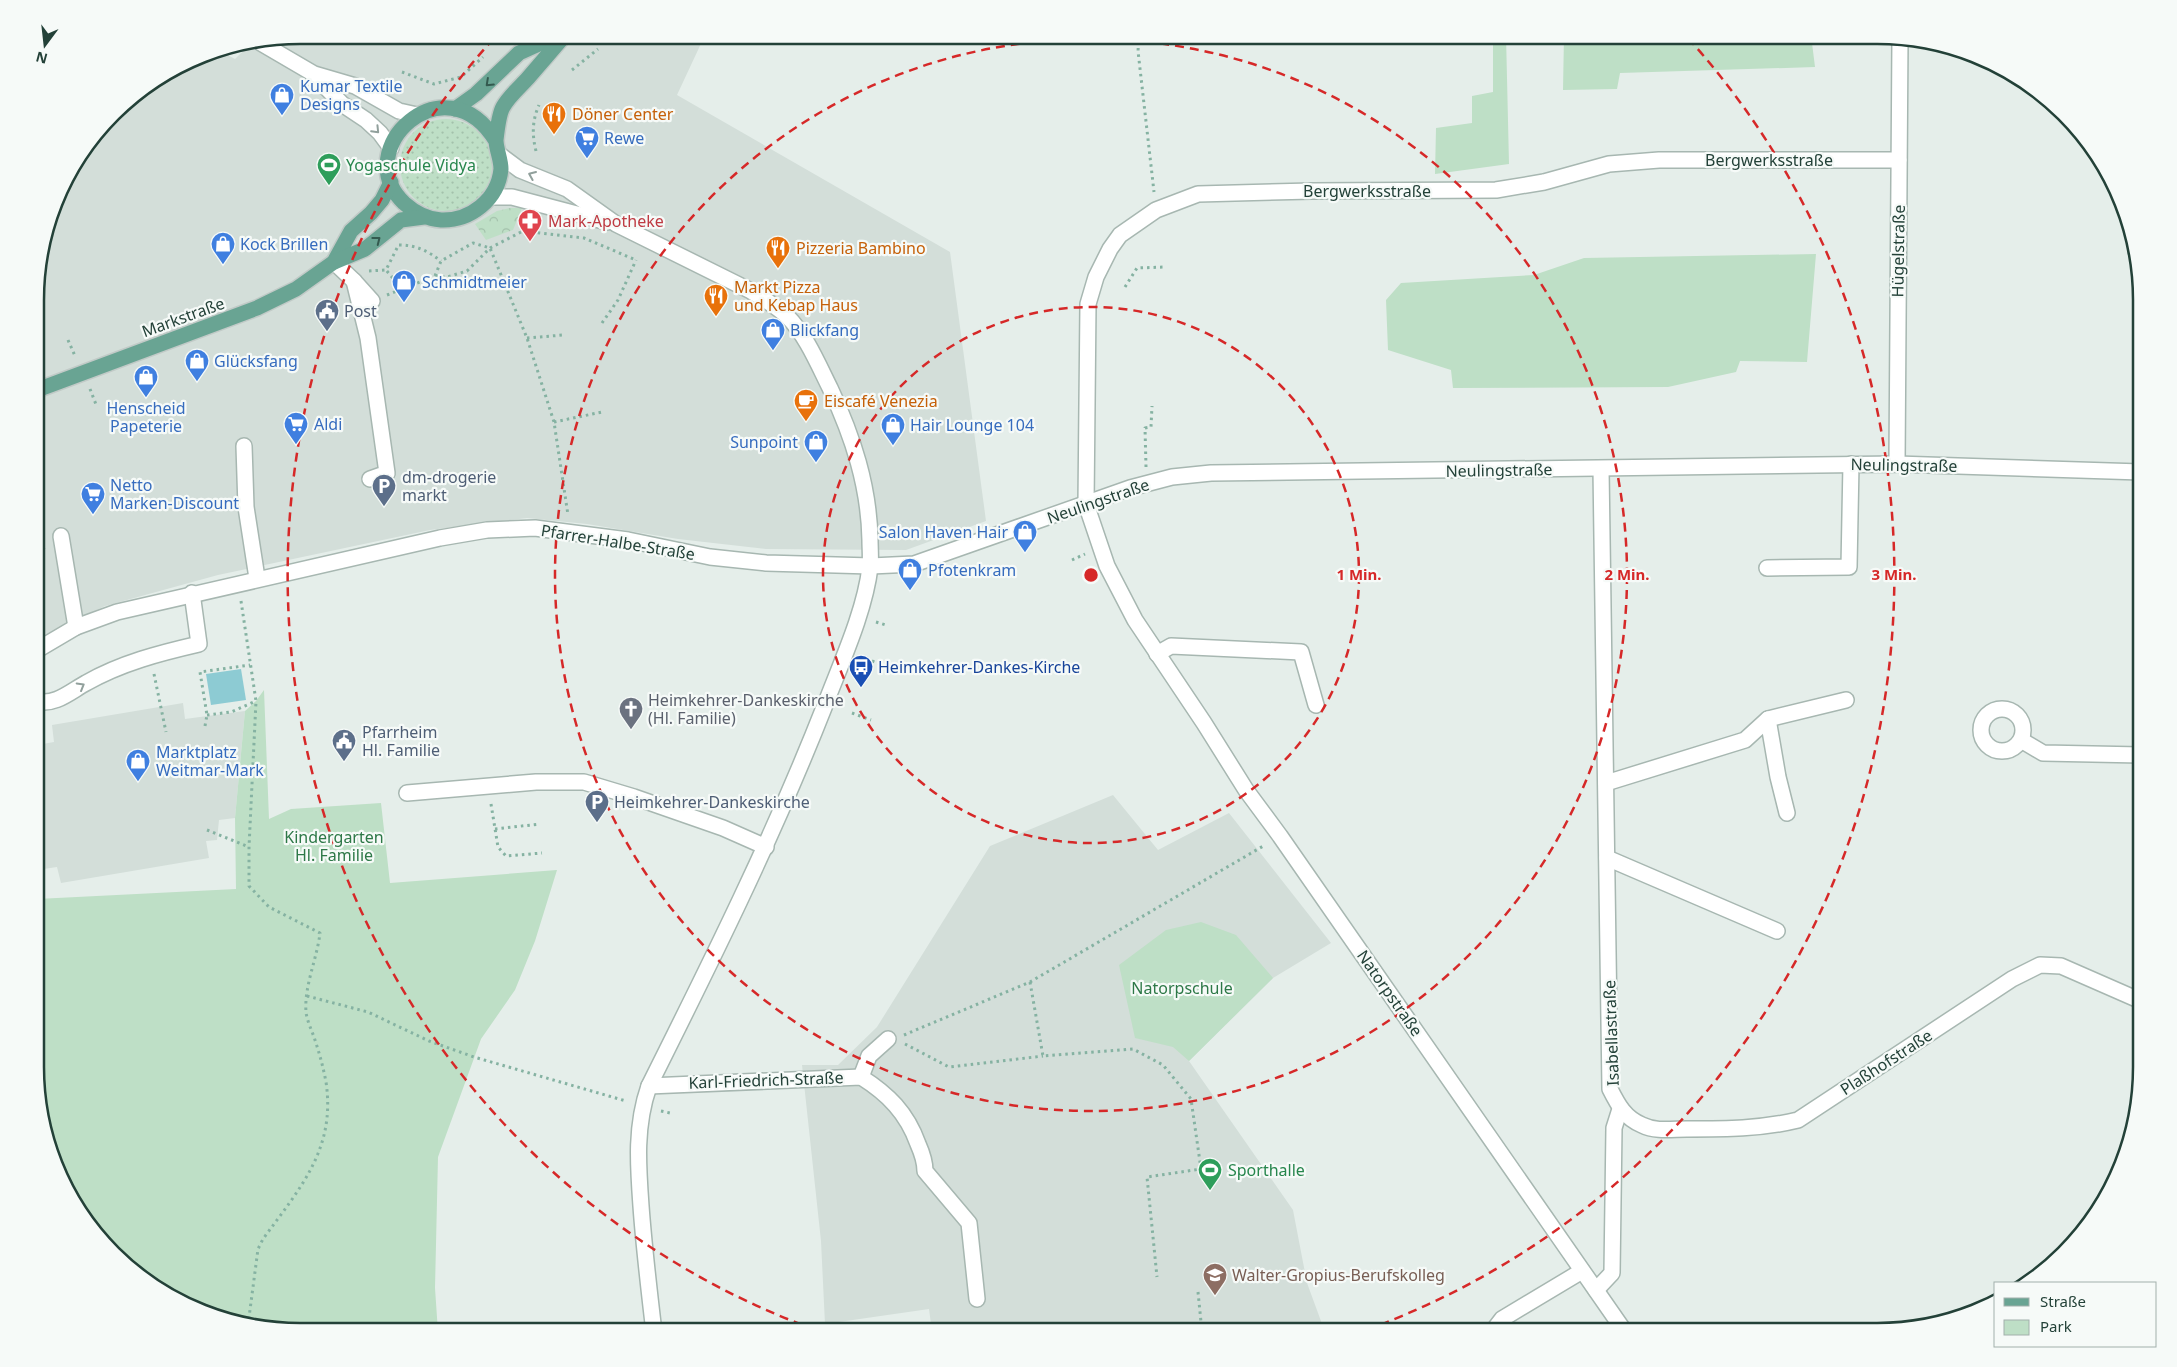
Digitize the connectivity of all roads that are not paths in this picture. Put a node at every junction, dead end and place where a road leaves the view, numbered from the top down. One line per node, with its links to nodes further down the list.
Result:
1 (539, 44): 6 (main road, one-way to 6)
2 (557, 44): 9 (main road)
3 (1900, 45): 10 (street, Hügelstraße)
4 (266, 46): 5 (street)
5 (314, 74): 7 (street); 8 (street, one-way to 8)
6 (455, 109): 7 (main road); 9 (main road)
7 (417, 115): 8 (main road)
8 (391, 148): 11 (main road)
9 (498, 148): 12 (main road); 14 (street, one-way to 9)
10 (1899, 160): 21 (street, Hügelstraße); 25 (street, Bergwerksstraße)
11 (391, 182): 13 (main road); 15 (main road, Markstraße)
12 (490, 197): 13 (main road); 14 (street)
13 (424, 217): 15 (main road, Markstraße, one-way to 13)
14 (616, 224): 27 (street)
15 (334, 262): 16 (street); 18 (main road, Markstraße)
16 (354, 281): 17 (street); 24 (street)
17 (372, 301)
18 (44, 387)
19 (244, 446): 29 (street)
20 (1851, 464): 21 (street, Neulingstraße); 22 (street, Neulingstraße); 28 (street)
21 (1897, 464): 23 (street, Neulingstraße)
22 (1601, 468): 25 (street, Neulingstraße); 40 (street, Isabellastraße)
23 (2133, 472)
24 (370, 479)
25 (1086, 504): 27 (street, Neulingstraße); 33 (street, Natorpstraße)
26 (61, 536): 31 (street)
27 (870, 566): 29 (street, Pfarrer-Halbe-Straße); 43 (street)
28 (1767, 568)
29 (257, 578): 30 (street, Pfarrer-Halbe-Straße)
30 (192, 593): 31 (street, Pfarrer-Halbe-Straße); 35 (street, one-way to 30)
31 (76, 627): 32 (street, Pfarrer-Halbe-Straße)
32 (44, 646)
33 (1157, 654): 36 (street); 51 (street, Natorpstraße)
34 (1846, 700): 37 (street)
35 (44, 703)
36 (1316, 705)
37 (1768, 719): 40 (street); 42 (street)
38 (2021, 740): 39 (street)
39 (2133, 755)
40 (1606, 783): 44 (street, Isabellastraße)
41 (407, 793): 43 (street)
42 (1787, 813)
43 (766, 847): 49 (street)
44 (1607, 858): 45 (street); 50 (street, Isabellastraße)
45 (1777, 931)
46 (2133, 998): 50 (street, Plaßhofstraße)
47 (891, 1038): 48 (street)
48 (860, 1077): 49 (street, Karl-Friedrich-Straße); 53 (street, Karl-Friedrich-Straße)
49 (649, 1086): 54 (street)
50 (1620, 1109): 52 (street, Isabellastraße)
51 (1582, 1271): 52 (street, Natorpstraße); 55 (street)
52 (1596, 1290): 56 (street, Natorpstraße)
53 (978, 1299)
54 (653, 1323)
55 (1498, 1323)
56 (1619, 1323)

